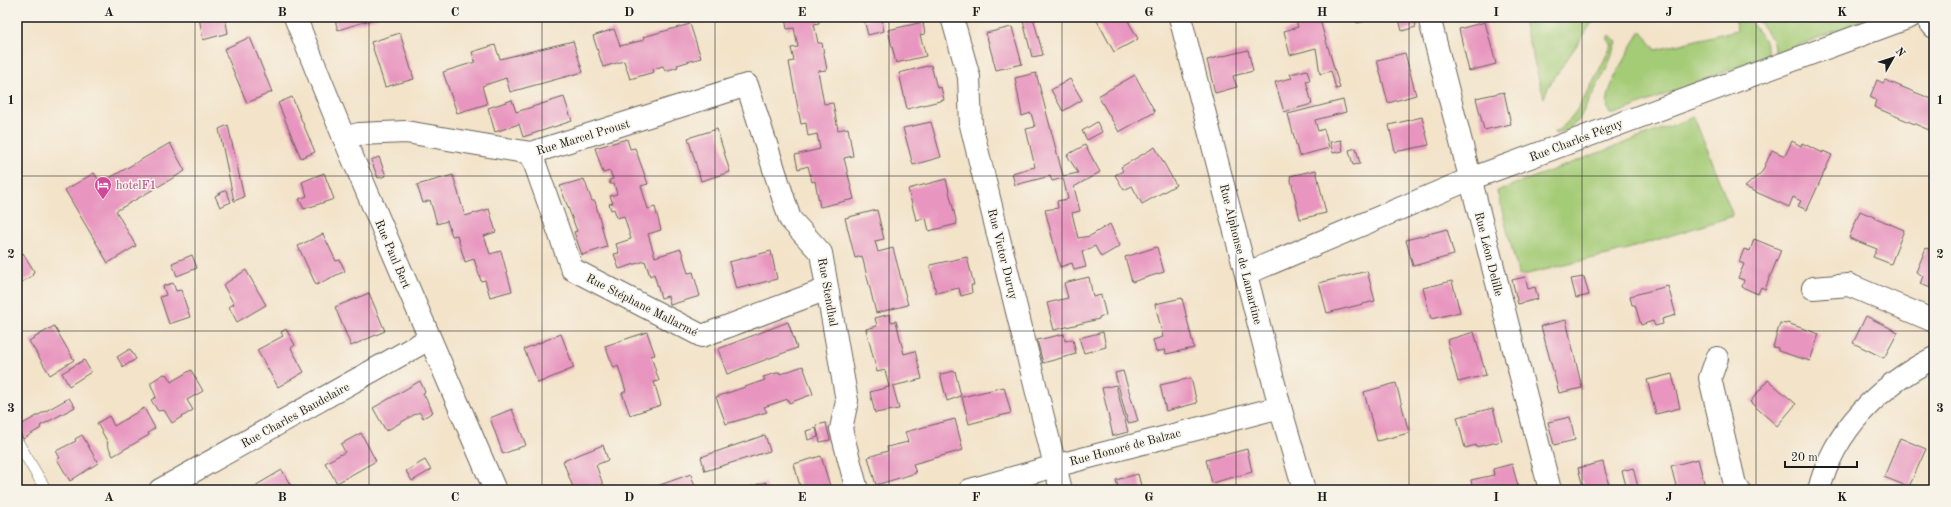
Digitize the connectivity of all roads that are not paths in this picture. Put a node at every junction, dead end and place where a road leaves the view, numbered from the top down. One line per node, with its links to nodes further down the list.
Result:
1 (295, 17): 9 (street, Rue Paul Bert)
2 (952, 17): 21 (street, Rue Victor Duruy)
3 (1180, 17): 12 (street, Rue Alphonse de Lamartine)
4 (1429, 17): 11 (street, Rue Léon Delille)
5 (1910, 17): 11 (street, Rue Charles Péguy)
6 (1926, 17): 7 (street)
7 (1934, 27)
8 (747, 85): 10 (street, Rue Marcel Proust); 14 (street, Rue Stendhal)
9 (344, 138): 10 (street, Rue Marcel Proust); 16 (street, Rue Paul Bert)
10 (531, 153): 14 (street, Rue Stéphane Mallarmé)
11 (1470, 179): 12 (street, Rue Charles Péguy); 29 (street, Rue Léon Delille)
12 (1246, 272): 19 (street, Rue Alphonse de Lamartine)
13 (1813, 288): 15 (street)
14 (827, 289): 25 (street, Rue Stendhal)
15 (1934, 321)
16 (429, 339): 23 (street, Rue Charles Baudelaire); 24 (street, Rue Paul Bert)
17 (1717, 358): 30 (street)
18 (1934, 358): 31 (street)
19 (1280, 407): 21 (street, Rue Honoré de Balzac); 28 (street, Rue Alphonse de Lamartine)
20 (17, 441): 22 (lane)
21 (1055, 466): 26 (street, Rue Honoré de Balzac); 27 (street, Rue Victor Duruy)
22 (46, 490)
23 (160, 490)
24 (495, 490)
25 (857, 490)
26 (970, 490)
27 (1061, 490)
28 (1304, 490)
29 (1550, 490)
30 (1739, 490)
31 (1819, 490)

